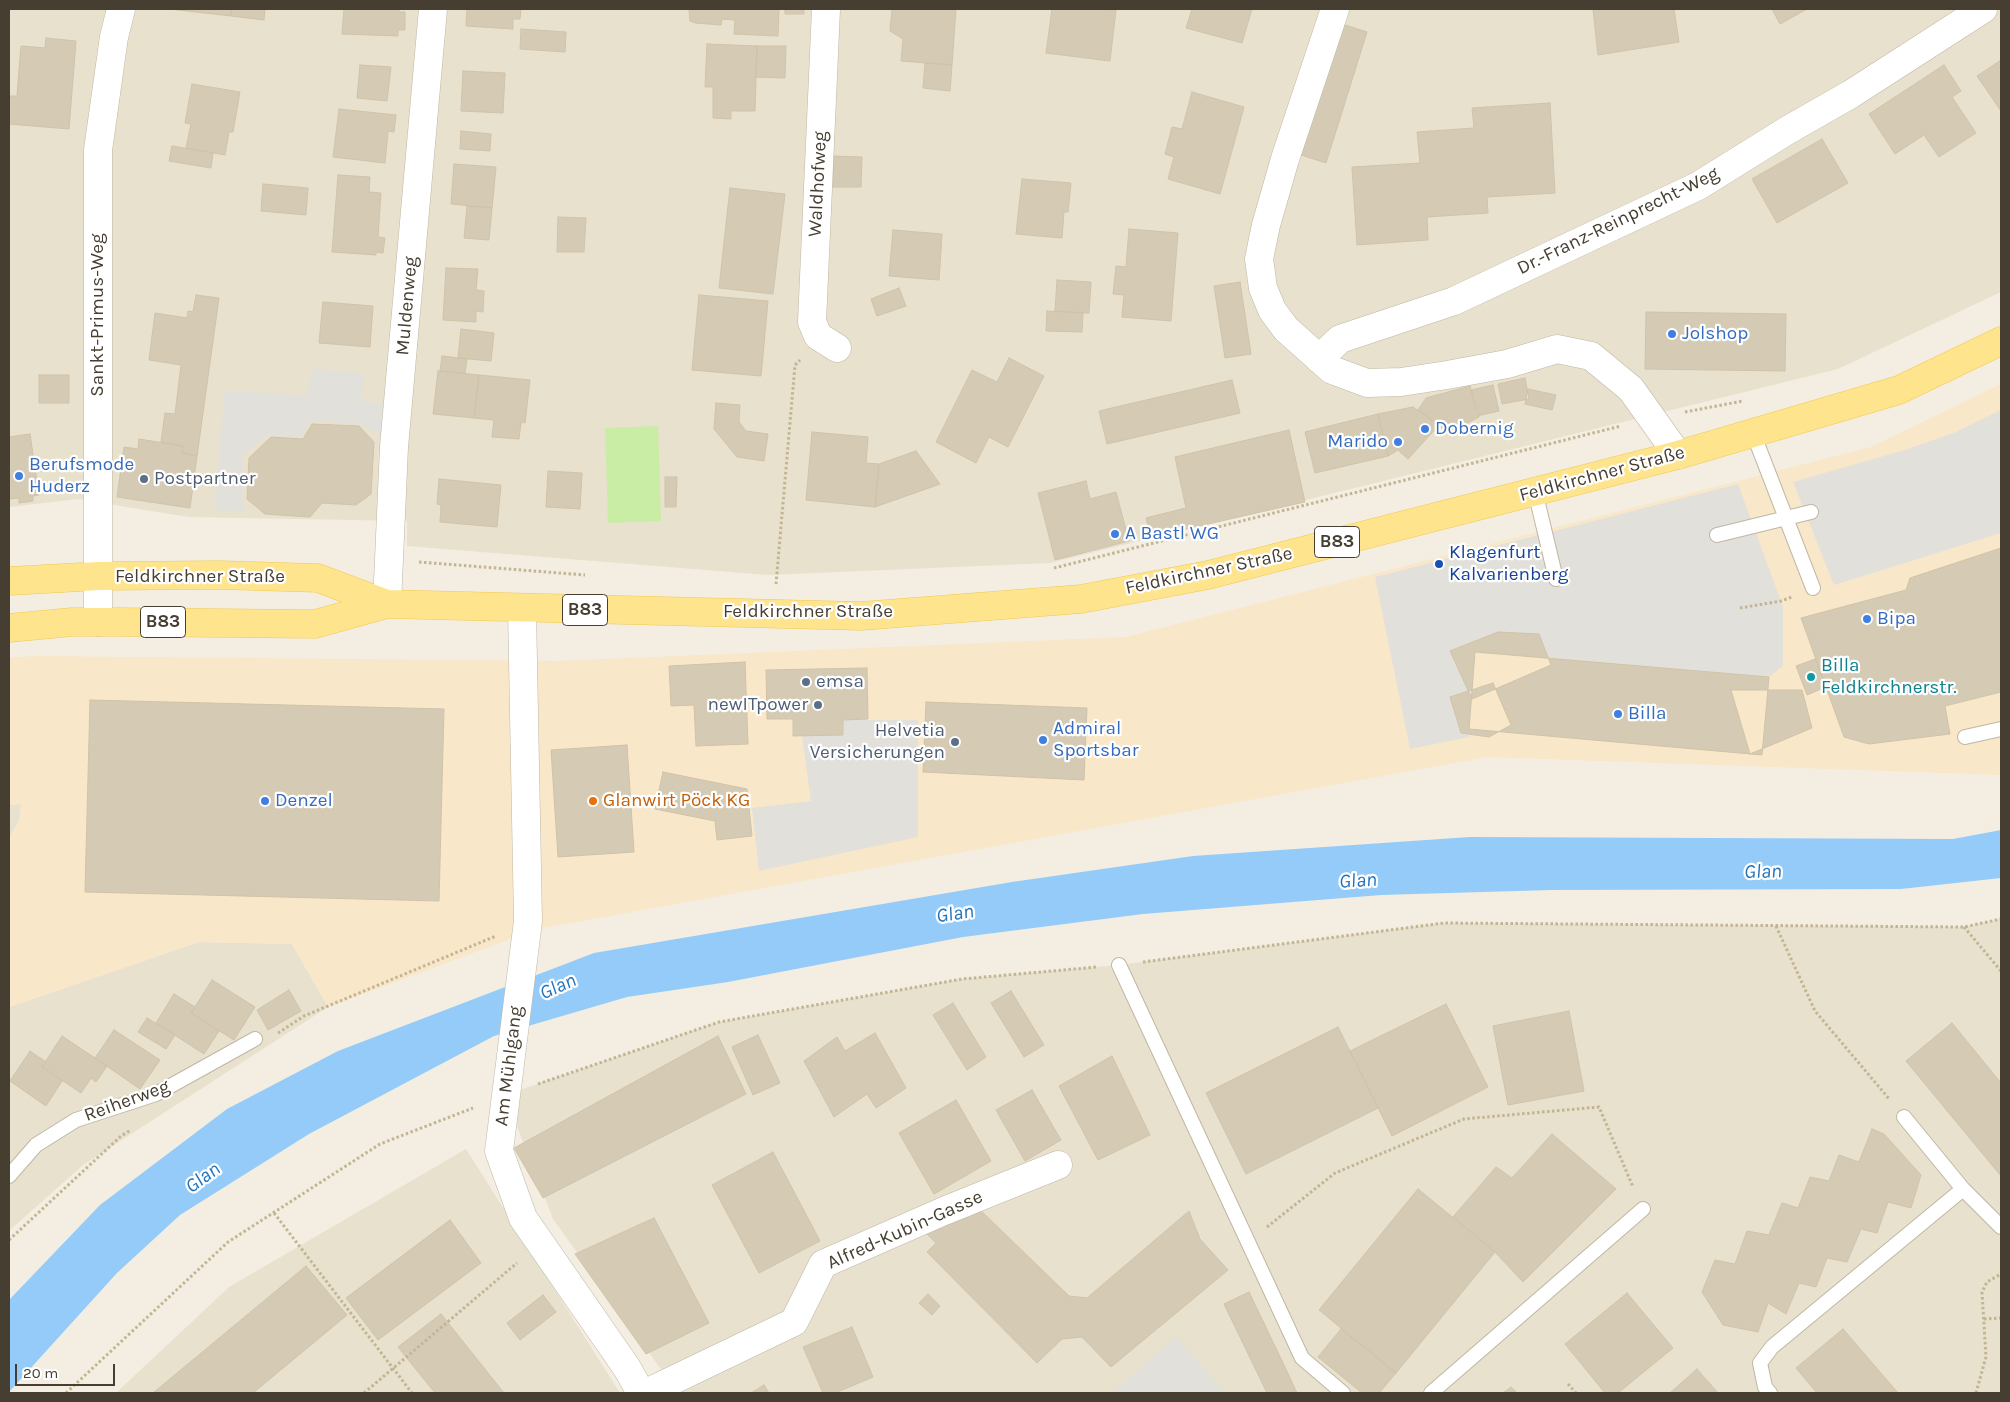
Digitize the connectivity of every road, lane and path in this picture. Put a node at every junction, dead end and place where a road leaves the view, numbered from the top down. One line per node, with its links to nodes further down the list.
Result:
1 (121, 9): 20 (street, Sankt-Primus-Weg)
2 (433, 9): 18 (street, Muldenweg)
3 (826, 9): 7 (street, Waldhofweg)
4 (1334, 9): 8 (street)
5 (1982, 9): 8 (street, Dr.-Franz-Reinprecht-Weg)
6 (2001, 341): 12 (main road, Feldkirchner Straße / B83)
7 (837, 348)
8 (1319, 359): 11 (street)
9 (795, 365): 25 (path)
10 (1747, 400): 11 (path)
11 (1652, 418): 13 (street); 19 (path)
12 (1754, 433): 13 (main road, Feldkirchner Straße / B83); 16 (lane)
13 (1678, 455): 14 (main road, Feldkirchner Straße / B83)
14 (1535, 491): 22 (lane); 29 (main road, Feldkirchner Straße / B83)
15 (1811, 512): 16 (lane)
16 (1786, 517): 17 (lane); 24 (lane)
17 (1717, 535)
18 (388, 560): 21 (path); 27 (street, Muldenweg)
19 (1050, 569)
20 (99, 576): 23 (main road, Feldkirchner Straße / B83); 27 (main road, Feldkirchner Straße / B83); 30 (street, Sankt-Primus-Weg)
21 (594, 576)
22 (1556, 578)
23 (9, 581)
24 (1813, 588)
25 (776, 590)
26 (1782, 601): 28 (path)
27 (387, 604): 29 (main road, Feldkirchner Straße / B83); 30 (main road, Feldkirchner Straße / B83)
28 (1740, 608)
29 (522, 609): 40 (street, Am Mühlgang)
30 (98, 622): 31 (main road, Feldkirchner Straße / B83)
31 (9, 628)
32 (2001, 729): 33 (lane)
33 (1965, 736)
34 (2001, 919): 36 (path)
35 (1776, 926): 36 (path); 37 (path); 41 (path)
36 (1964, 927): 38 (path)
37 (1119, 965): 40 (path); 60 (lane)
38 (2001, 972)
39 (255, 1039): 43 (lane, Reiherweg)
40 (506, 1095): 46 (path); 49 (street, Am Mühlgang)
41 (1904, 1118): 44 (lane)
42 (1058, 1165): 59 (street, Alfred-Kubin-Gasse)
43 (9, 1176)
44 (1963, 1189): 47 (lane); 63 (lane)
45 (1643, 1209): 48 (path); 61 (lane)
46 (274, 1213): 53 (path); 55 (path)
47 (2001, 1227)
48 (1264, 1229)
49 (541, 1243): 53 (path); 58 (street, Am Mühlgang)
50 (2001, 1274): 52 (path)
51 (2001, 1318): 52 (path)
52 (1984, 1319): 64 (path)
53 (394, 1369): 56 (path); 57 (path)
54 (1568, 1384): 62 (path)
55 (66, 1393)
56 (364, 1393)
57 (412, 1393)
58 (641, 1393)
59 (646, 1393)
60 (1343, 1393)
61 (1430, 1393)
62 (1576, 1393)
63 (1770, 1393)
64 (1976, 1393)

